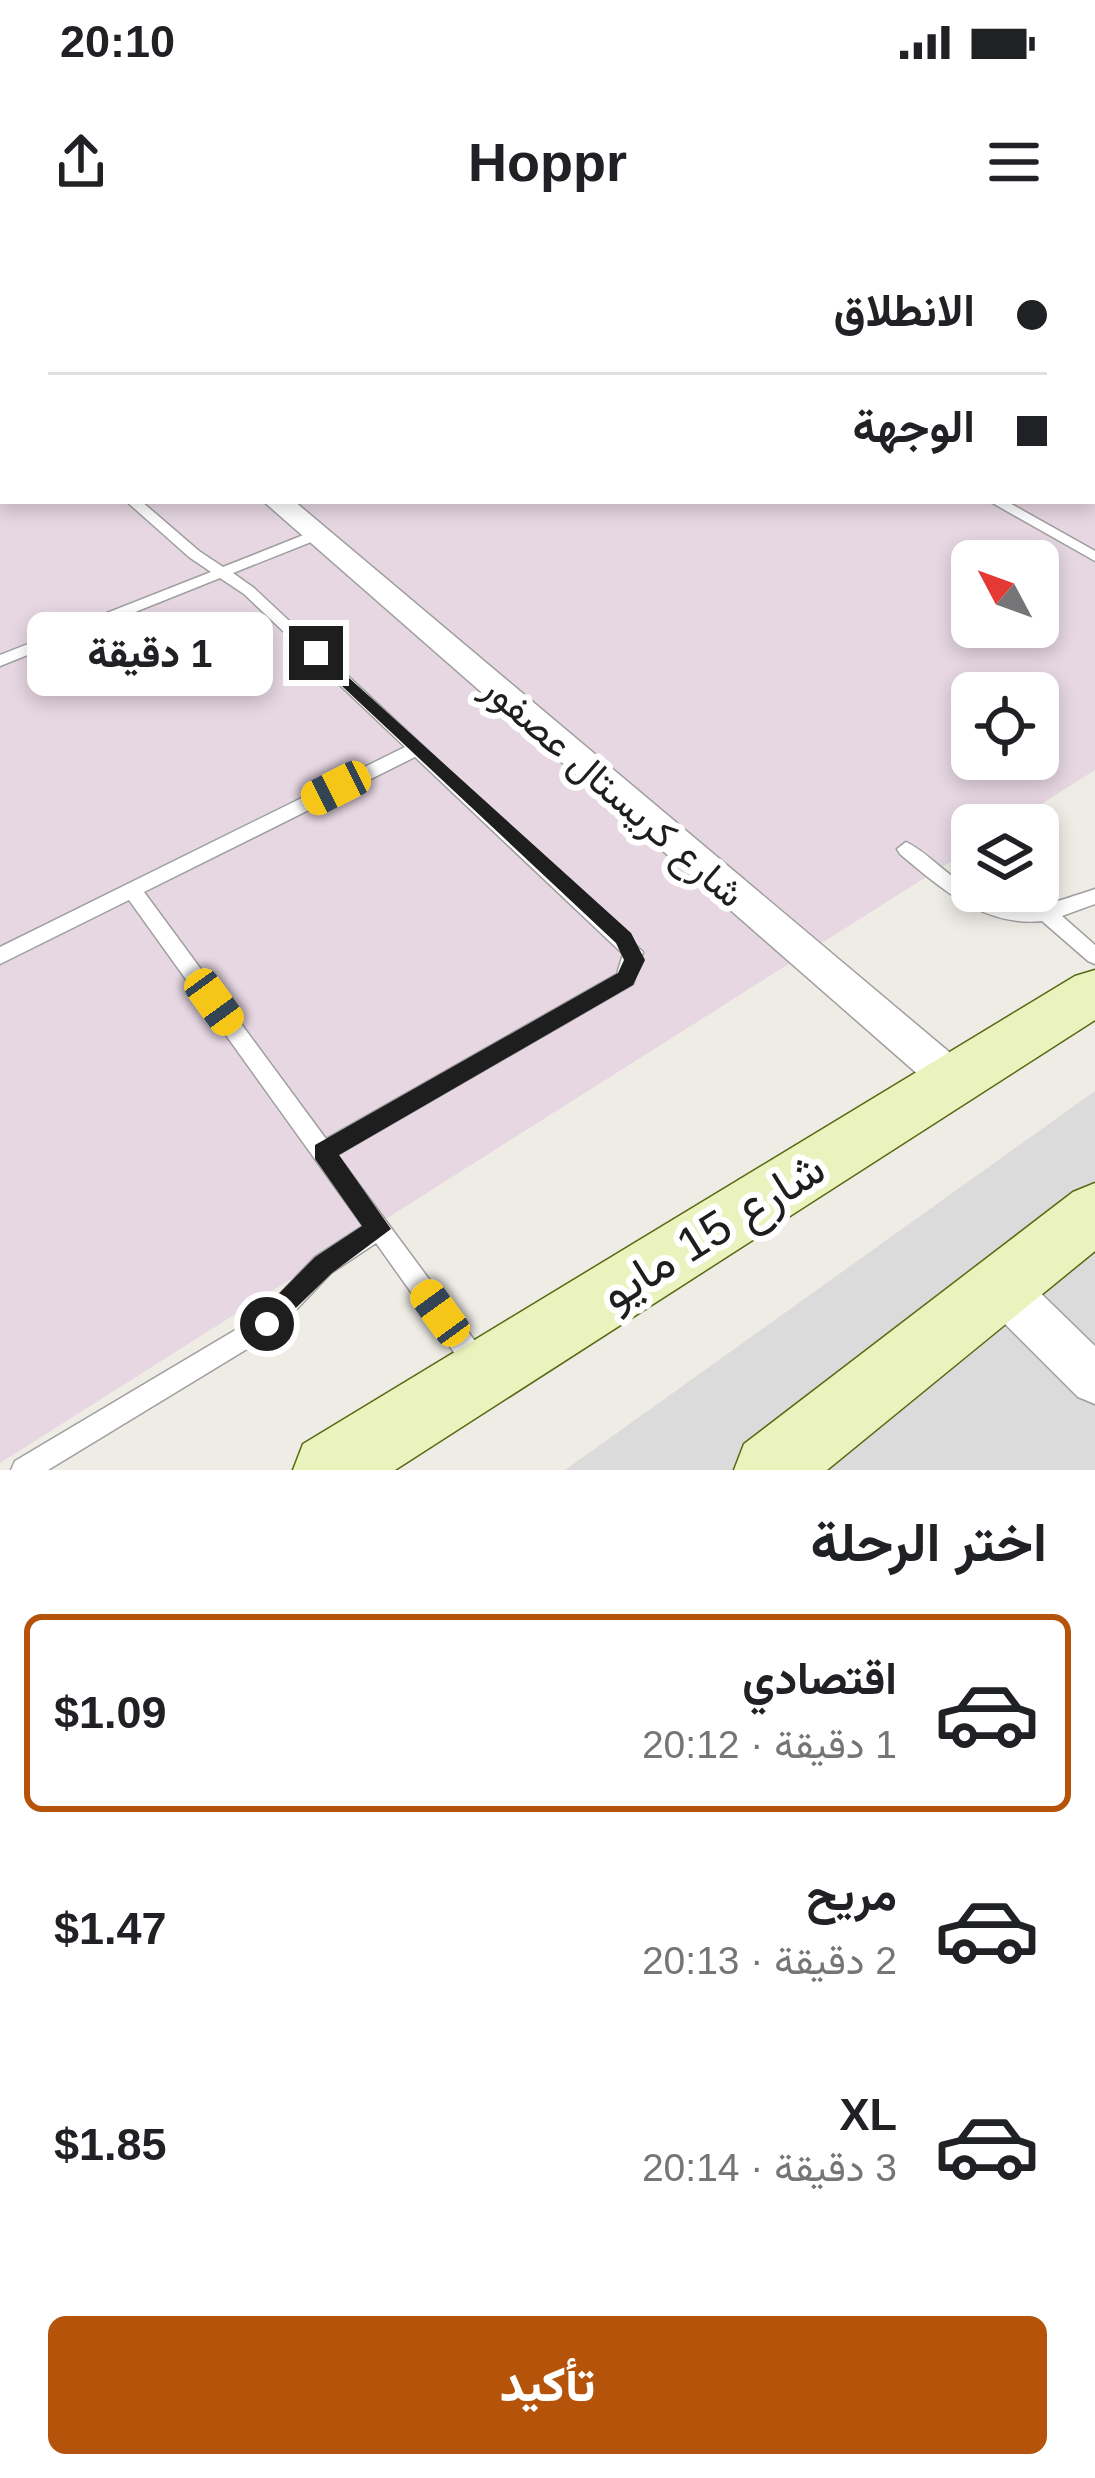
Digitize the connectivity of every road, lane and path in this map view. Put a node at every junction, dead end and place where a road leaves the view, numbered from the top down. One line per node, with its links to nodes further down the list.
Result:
1 (137, 504): 6 (lane)
2 (280, 504): 4 (street, شارع كريستال عصفور)
3 (1001, 504): 5 (lane)
4 (316, 535): 6 (lane); 16 (street, شارع كريستال عصفور)
5 (1095, 557)
6 (222, 572): 7 (lane); 8 (lane)
7 (0, 661)
8 (418, 748): 10 (lane); 17 (lane)
9 (906, 849): 12 (lane)
10 (132, 890): 13 (lane); 17 (lane)
11 (1095, 896): 12 (lane)
12 (1048, 916): 14 (lane)
13 (0, 956)
14 (1095, 956)
15 (1095, 992): 16 (main road, شارع 15 مايو)
16 (952, 1079): 21 (main road, شارع 15 مايو)
17 (323, 1152): 19 (lane)
18 (1095, 1212): 20 (main road)
19 (378, 1229): 21 (lane); 23 (lane)
20 (1003, 1289): 22 (street); 25 (main road)
21 (484, 1373): 24 (main road, شارع 15 مايو)
22 (1095, 1380)
23 (24, 1470)
24 (329, 1470)
25 (770, 1470)

